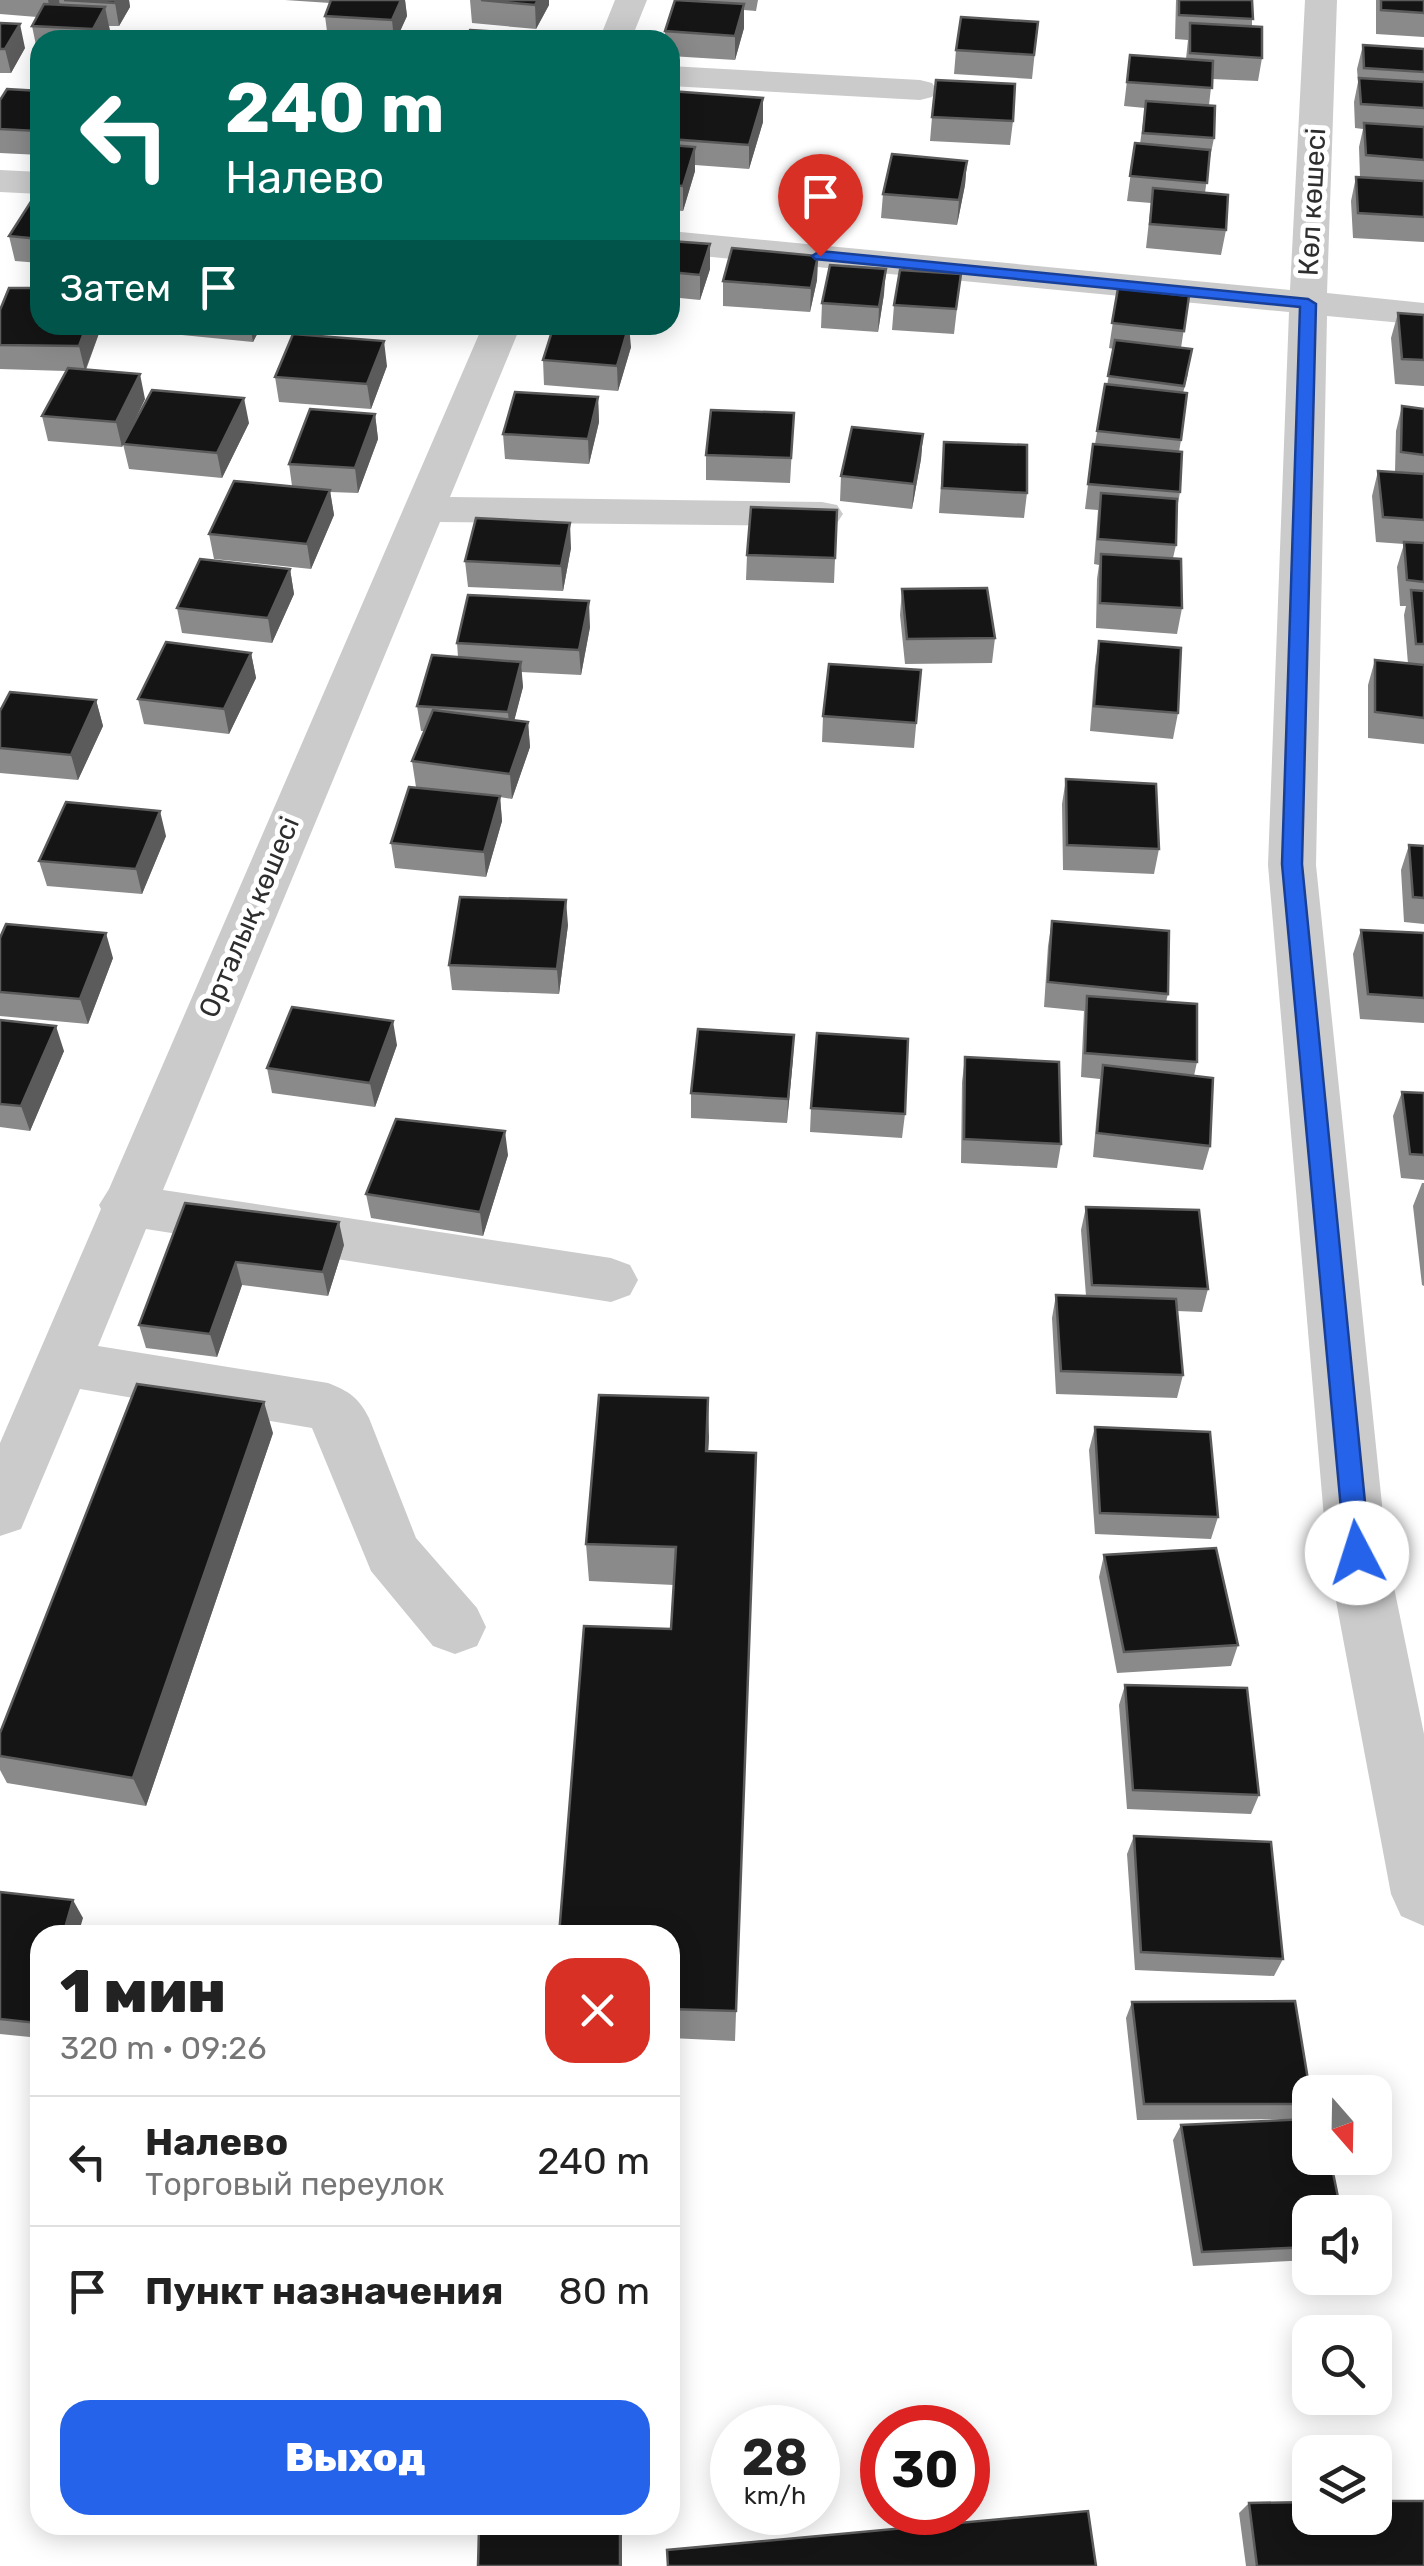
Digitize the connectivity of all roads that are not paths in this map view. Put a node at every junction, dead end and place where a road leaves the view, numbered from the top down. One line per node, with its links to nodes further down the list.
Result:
1 (631, 0): 3 (street)
2 (1321, 0): 9 (street, Көл көшесі)
3 (620, 30)
4 (680, 77): 5 (street)
5 (920, 90)
6 (0, 181): 7 (street)
7 (30, 183)
8 (680, 243): 9 (street)
9 (1308, 304): 10 (street); 19 (street, Көл көшесі)
10 (1424, 314)
11 (498, 335): 12 (street, Орталық көшесі)
12 (424, 508): 13 (street); 14 (street, Орталық көшесі)
13 (822, 514)
14 (126, 1206): 15 (street); 16 (street, Орталық көшесі)
15 (611, 1280)
16 (63, 1364): 17 (street, Орталық көшесі); 18 (street)
17 (0, 1511)
18 (455, 1627)
19 (1424, 1894)

